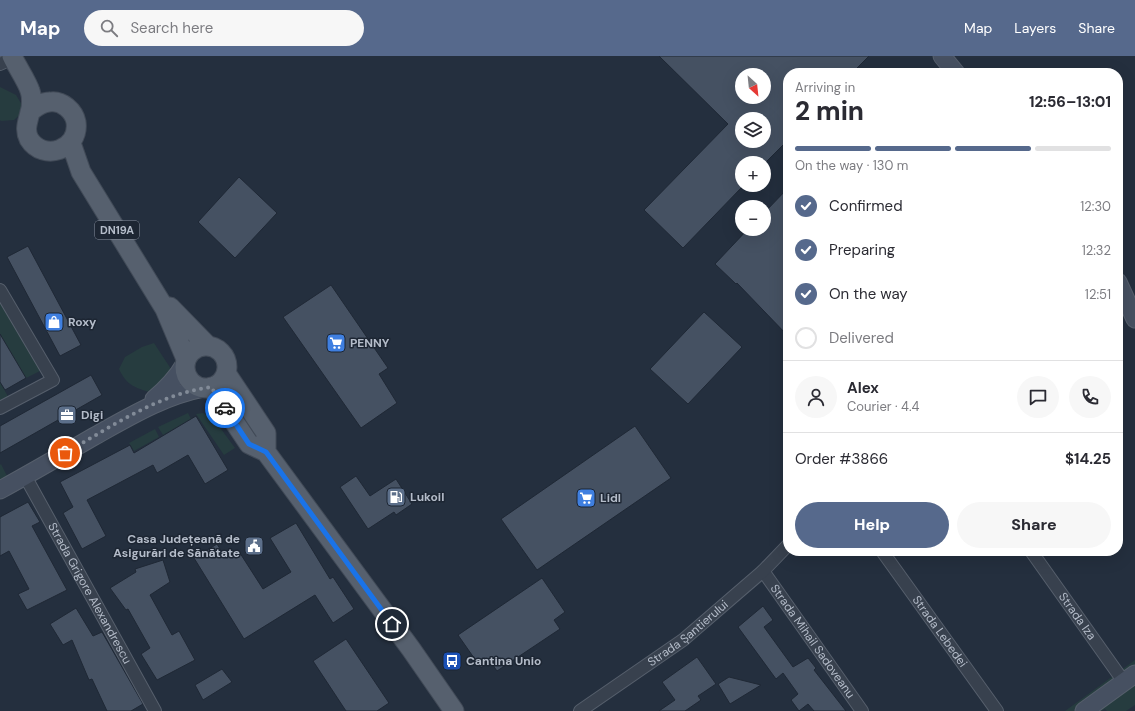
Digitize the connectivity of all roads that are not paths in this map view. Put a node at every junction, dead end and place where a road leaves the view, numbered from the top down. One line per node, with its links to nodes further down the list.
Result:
1 (944, 56): 3 (main road)
2 (8, 59): 4 (main road)
3 (952, 68)
4 (30, 91): 5 (main road); 6 (main road)
5 (48, 102): 6 (main road); 7 (main road)
6 (31, 111): 7 (main road)
7 (63, 148): 8 (main road, DN19A)
8 (152, 288): 12 (main road, DN19A); 13 (main road, DN19A)
9 (0, 290): 16 (street)
10 (1123, 293): 11 (main road)
11 (1135, 318)
12 (208, 346): 13 (main road); 14 (main road)
13 (185, 362): 15 (main road); 17 (main road)
14 (226, 373): 15 (main road); 18 (main road)
15 (208, 388): 17 (main road); 18 (main road)
16 (0, 408)
17 (136, 413): 19 (main road)
18 (266, 452): 27 (main road)
19 (25, 476): 20 (main road); 26 (street, Strada Grigore Alexandrescu)
20 (0, 490)
21 (783, 550): 24 (street, Strada Șantierului)
22 (886, 556): 30 (street, Strada Lebedei)
23 (1034, 556): 25 (street, Strada Iza)
24 (763, 571): 28 (street, Strada Șantierului); 29 (street, Strada Mihail Sadoveanu)
25 (1130, 678): 31 (main road)
26 (155, 711)
27 (454, 711)
28 (580, 711)
29 (862, 711)
30 (997, 711)
31 (1084, 711)

